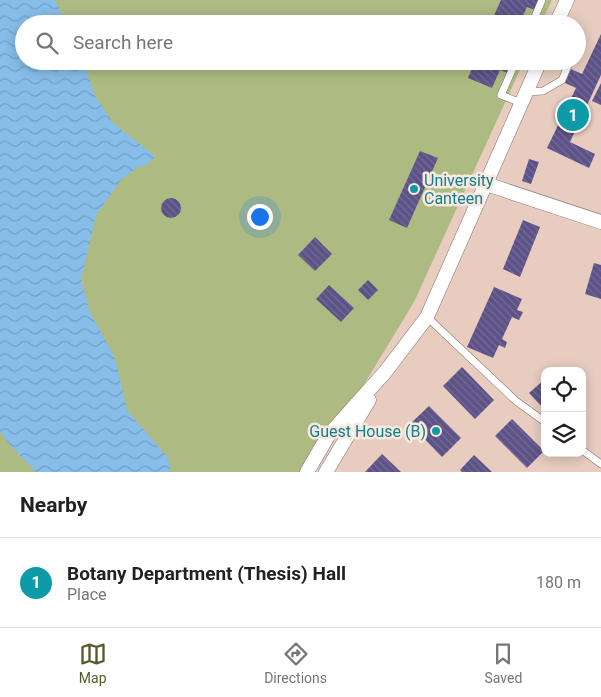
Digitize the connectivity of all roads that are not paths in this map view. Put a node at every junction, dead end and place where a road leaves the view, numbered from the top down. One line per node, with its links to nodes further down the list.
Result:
1 (542, 0): 3 (lane)
2 (567, 0): 4 (street)
3 (536, 15)
4 (560, 15)
5 (512, 70): 8 (lane)
6 (536, 70): 8 (street)
7 (566, 70): 8 (lane)
8 (524, 98): 9 (street)
9 (486, 184): 10 (street); 11 (street)
10 (601, 222)
11 (427, 318): 12 (street); 13 (lane)
12 (386, 371): 16 (street); 17 (street)
13 (541, 419)
14 (586, 453): 15 (lane)
15 (601, 464)
16 (307, 472)
17 (326, 472)

